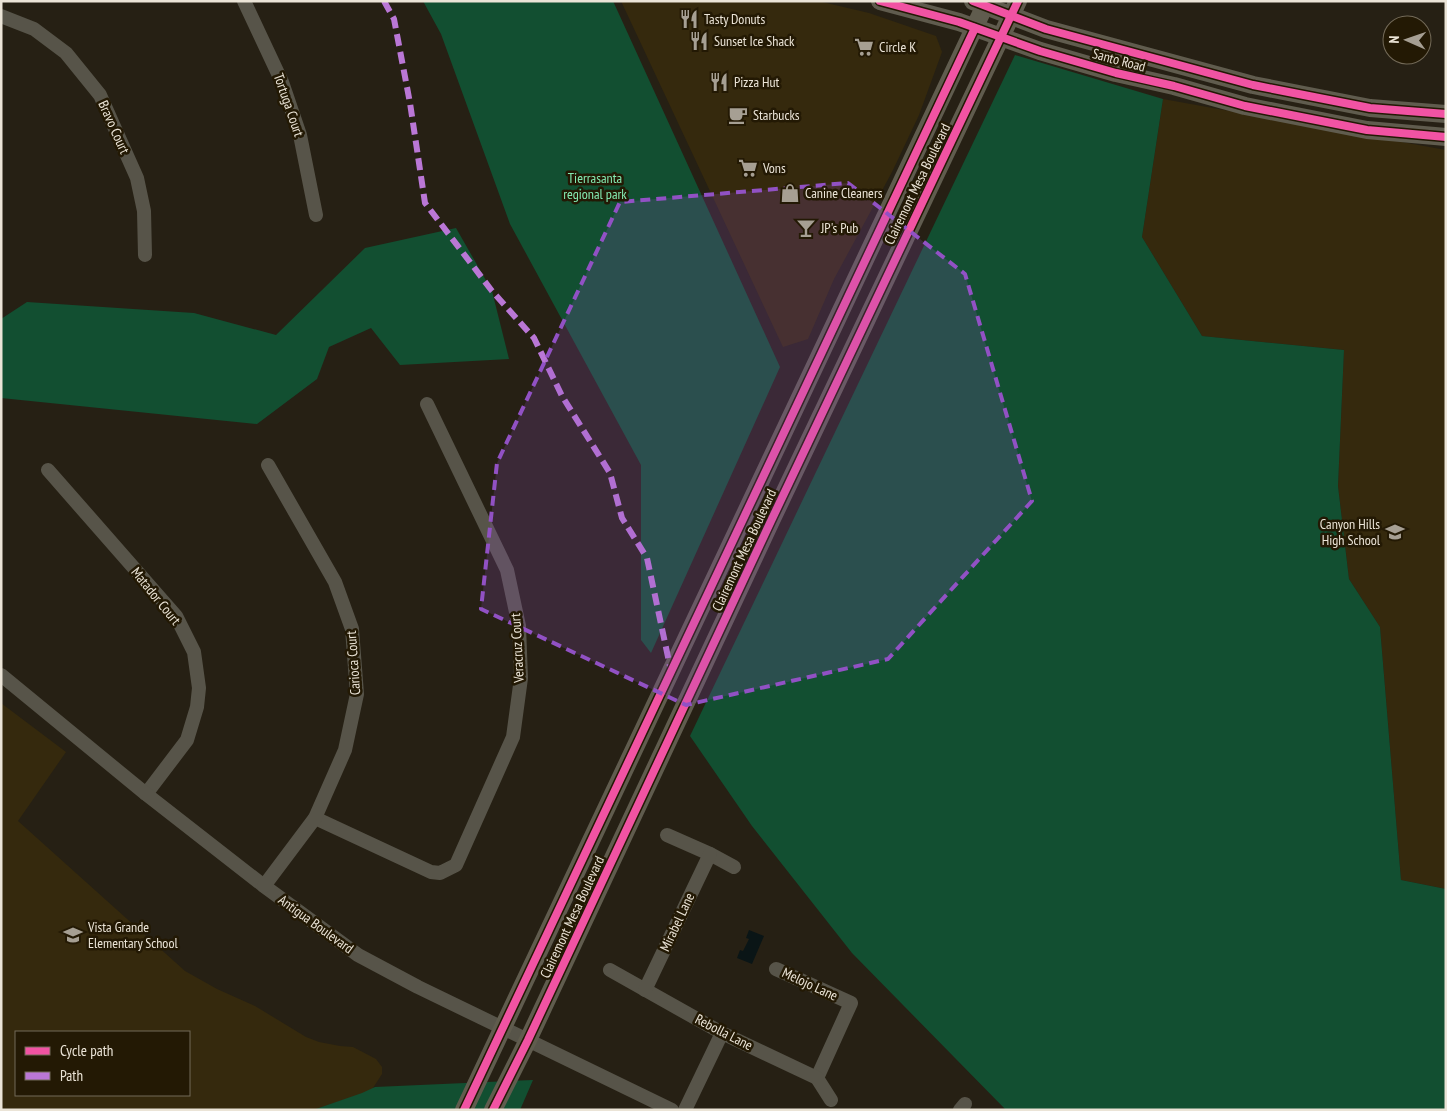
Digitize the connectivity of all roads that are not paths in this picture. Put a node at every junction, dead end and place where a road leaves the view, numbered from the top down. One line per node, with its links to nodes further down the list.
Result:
1 (244, 1): 10 (street, Tortuga Court)
2 (880, 1): 6 (main road, Santo Road)
3 (982, 3): 4 (main road, Santo Road); 6 (main road, Clairemont Mesa Boulevard)
4 (1015, 8): 7 (main road, Clairemont Mesa Boulevard); 8 (main road, Santo Road)
5 (1, 16): 11 (street, Bravo Court)
6 (975, 28): 7 (main road, Santo Road); 25 (main road, Clairemont Mesa Boulevard)
7 (1001, 37): 9 (main road, Santo Road); 27 (main road, Clairemont Mesa Boulevard)
8 (1446, 114)
9 (1446, 137)
10 (316, 215)
11 (145, 255)
12 (427, 404): 17 (street, Veracruz Court)
13 (268, 465): 17 (street, Carioca Court)
14 (48, 470): 16 (street, Matador Court)
15 (1, 675): 16 (street, Antigua Boulevard)
16 (146, 794): 21 (street, Antigua Boulevard)
17 (315, 818): 21 (street, Carioca Court)
18 (666, 835): 19 (street)
19 (710, 854): 20 (street); 24 (street, Mirabel Lane)
20 (734, 867)
21 (264, 886): 25 (street, Antigua Boulevard)
22 (776, 969): 28 (street, Melojo Lane)
23 (610, 970): 24 (street, Rebolla Lane)
24 (645, 990): 26 (street, Rebolla Lane)
25 (503, 1028): 27 (street, Antigua Boulevard); 30 (main road, Clairemont Mesa Boulevard)
26 (722, 1032): 28 (street, Rebolla Lane); 33 (street)
27 (528, 1040): 31 (main road, Clairemont Mesa Boulevard); 32 (street, Antigua Boulevard)
28 (817, 1078): 29 (street)
29 (831, 1100)
30 (464, 1110)
31 (493, 1110)
32 (672, 1110)
33 (685, 1110)

